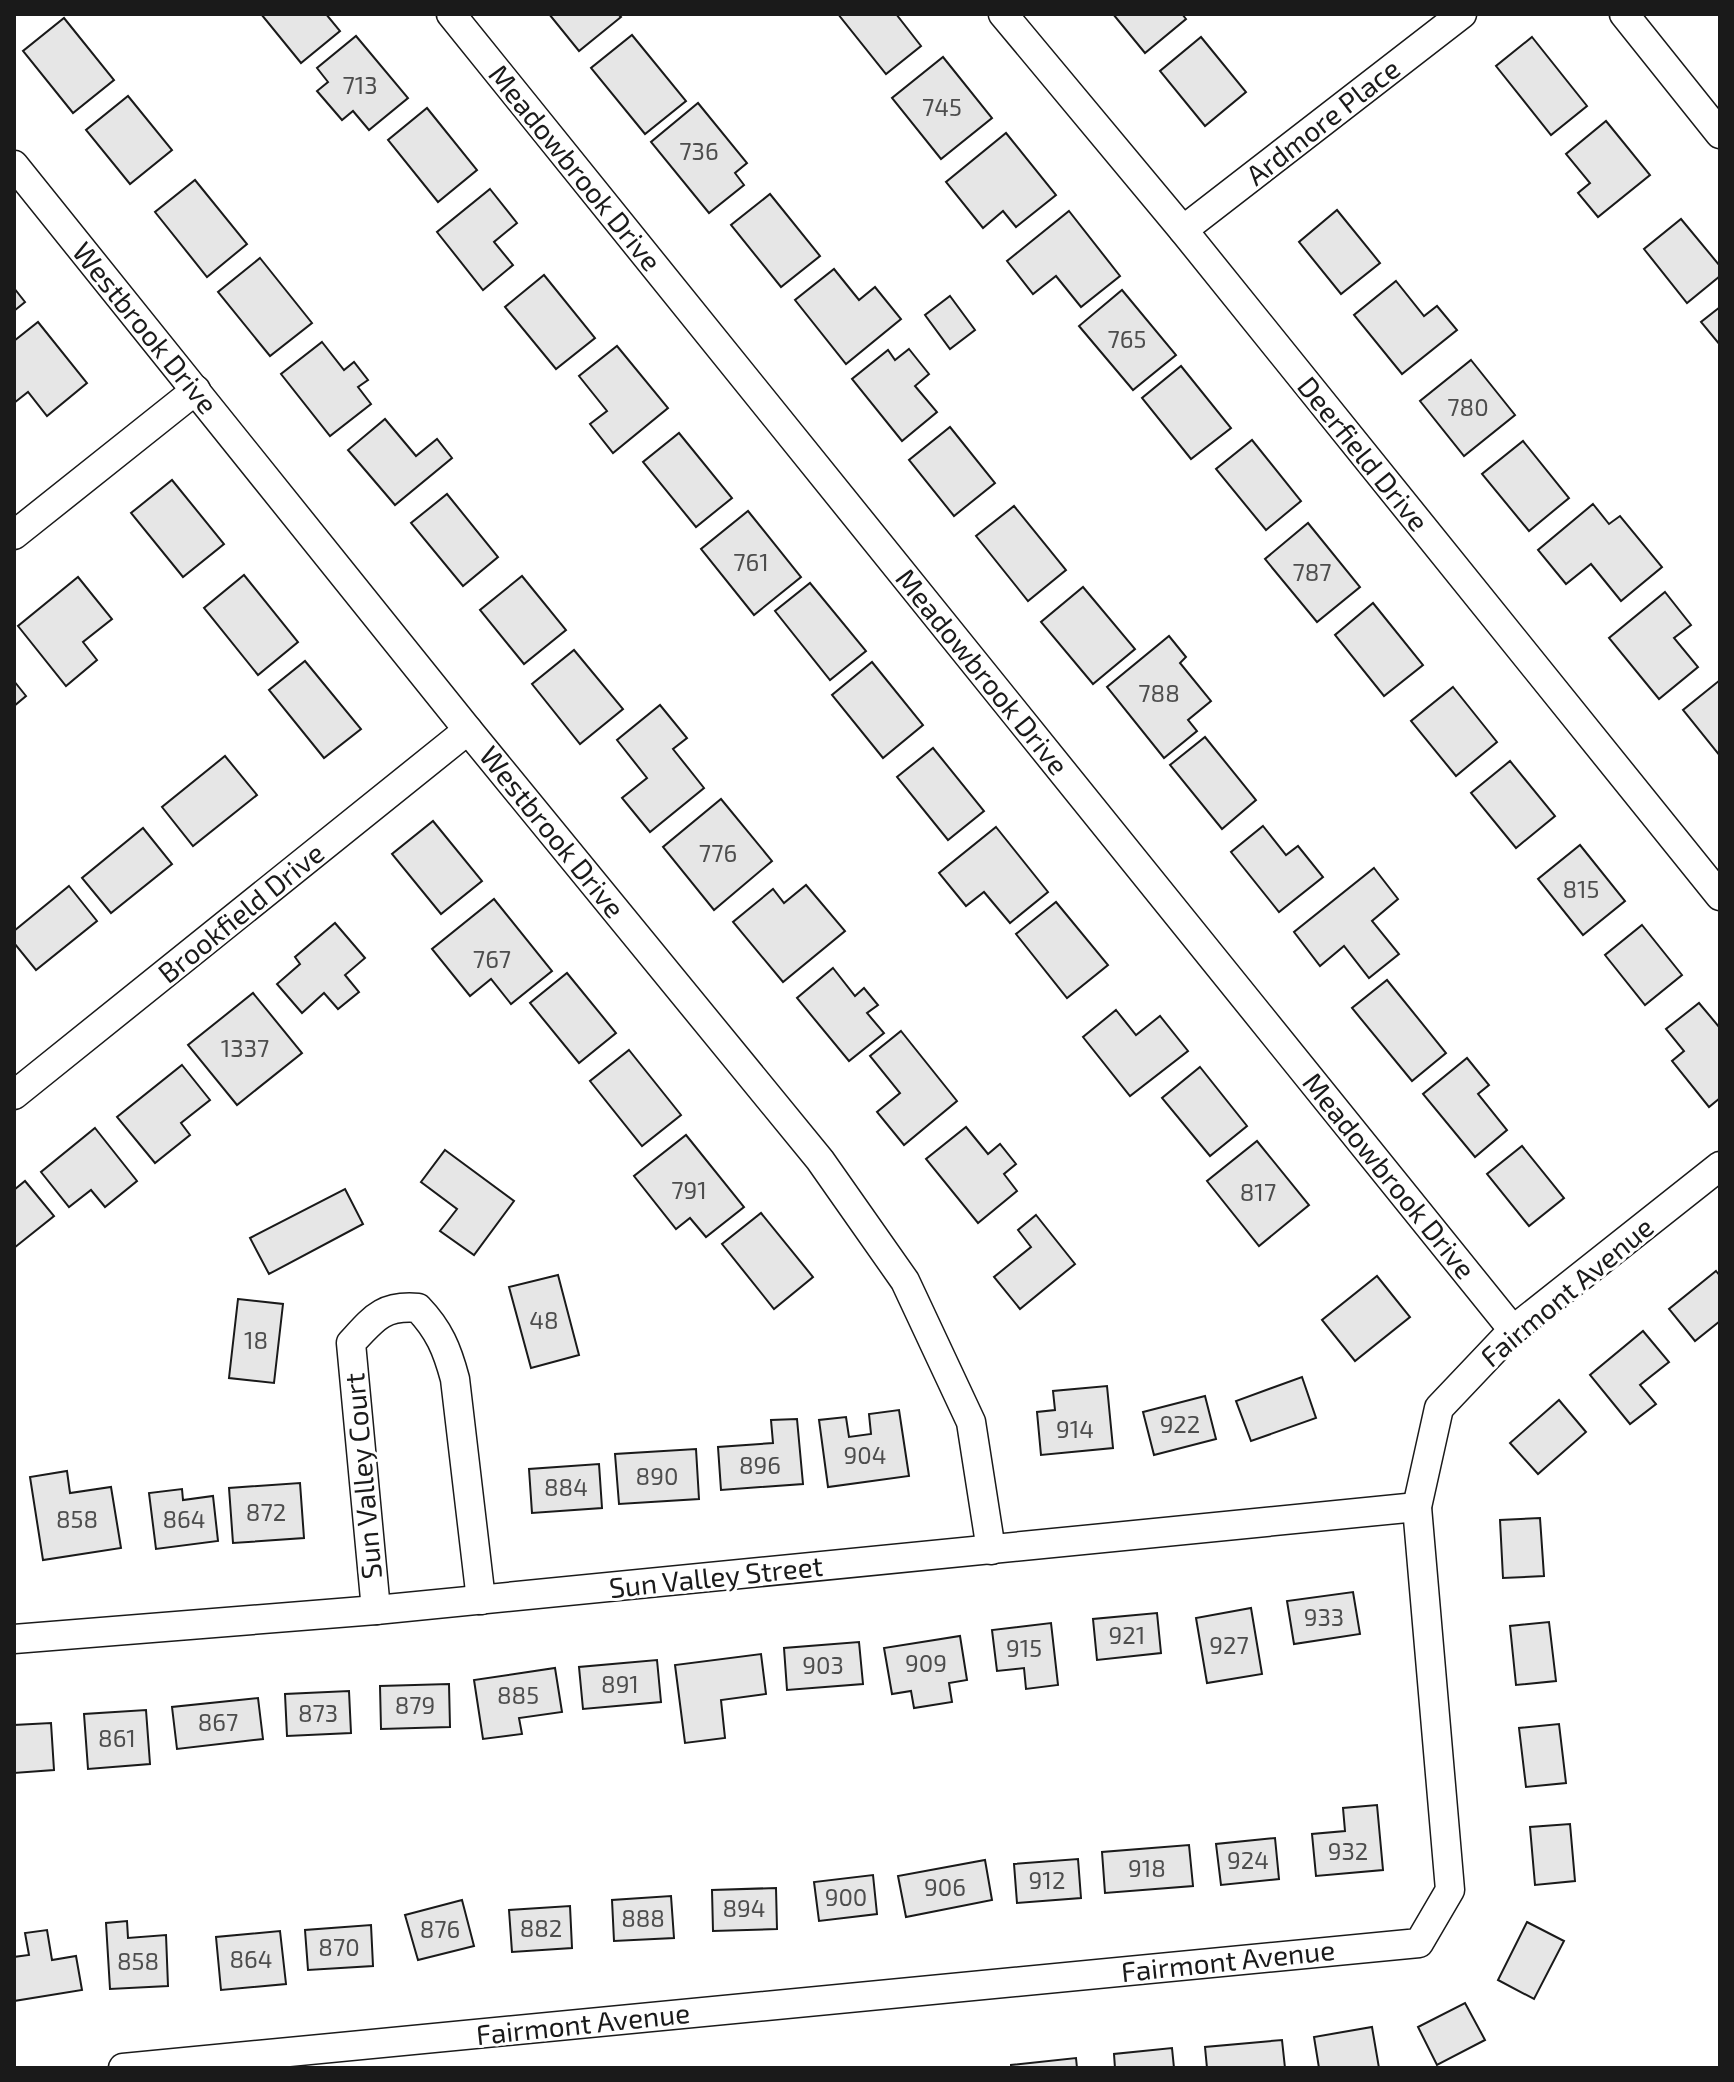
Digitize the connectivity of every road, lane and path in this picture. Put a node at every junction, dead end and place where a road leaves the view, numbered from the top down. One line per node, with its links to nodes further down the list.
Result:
1 (451, 14): 14 (street, Meadowbrook Drive)
2 (1003, 14): 7 (street, Deerfield Drive)
3 (1462, 14): 7 (street, Ardmore Place)
4 (1624, 14): 5 (street)
5 (1720, 134)
6 (14, 165): 8 (street, Westbrook Drive)
7 (1183, 230): 11 (street, Deerfield Drive)
8 (196, 390): 9 (street); 10 (street, Westbrook Drive)
9 (14, 535)
10 (468, 730): 12 (street, Brookfield Drive); 16 (street, Westbrook Drive)
11 (1720, 896)
12 (14, 1095)
13 (1720, 1166): 14 (street, Fairmont Avenue)
14 (1513, 1330): 15 (street, Fairmont Avenue)
15 (1417, 1507): 16 (street, Sun Valley Street); 20 (street, Fairmont Avenue)
16 (991, 1550): 17 (street, Sun Valley Street)
17 (481, 1600): 18 (street, Sun Valley Street); 18 (street, Sun Valley Court)
18 (376, 1610): 19 (street, Sun Valley Street)
19 (14, 1639)
20 (123, 2068)

